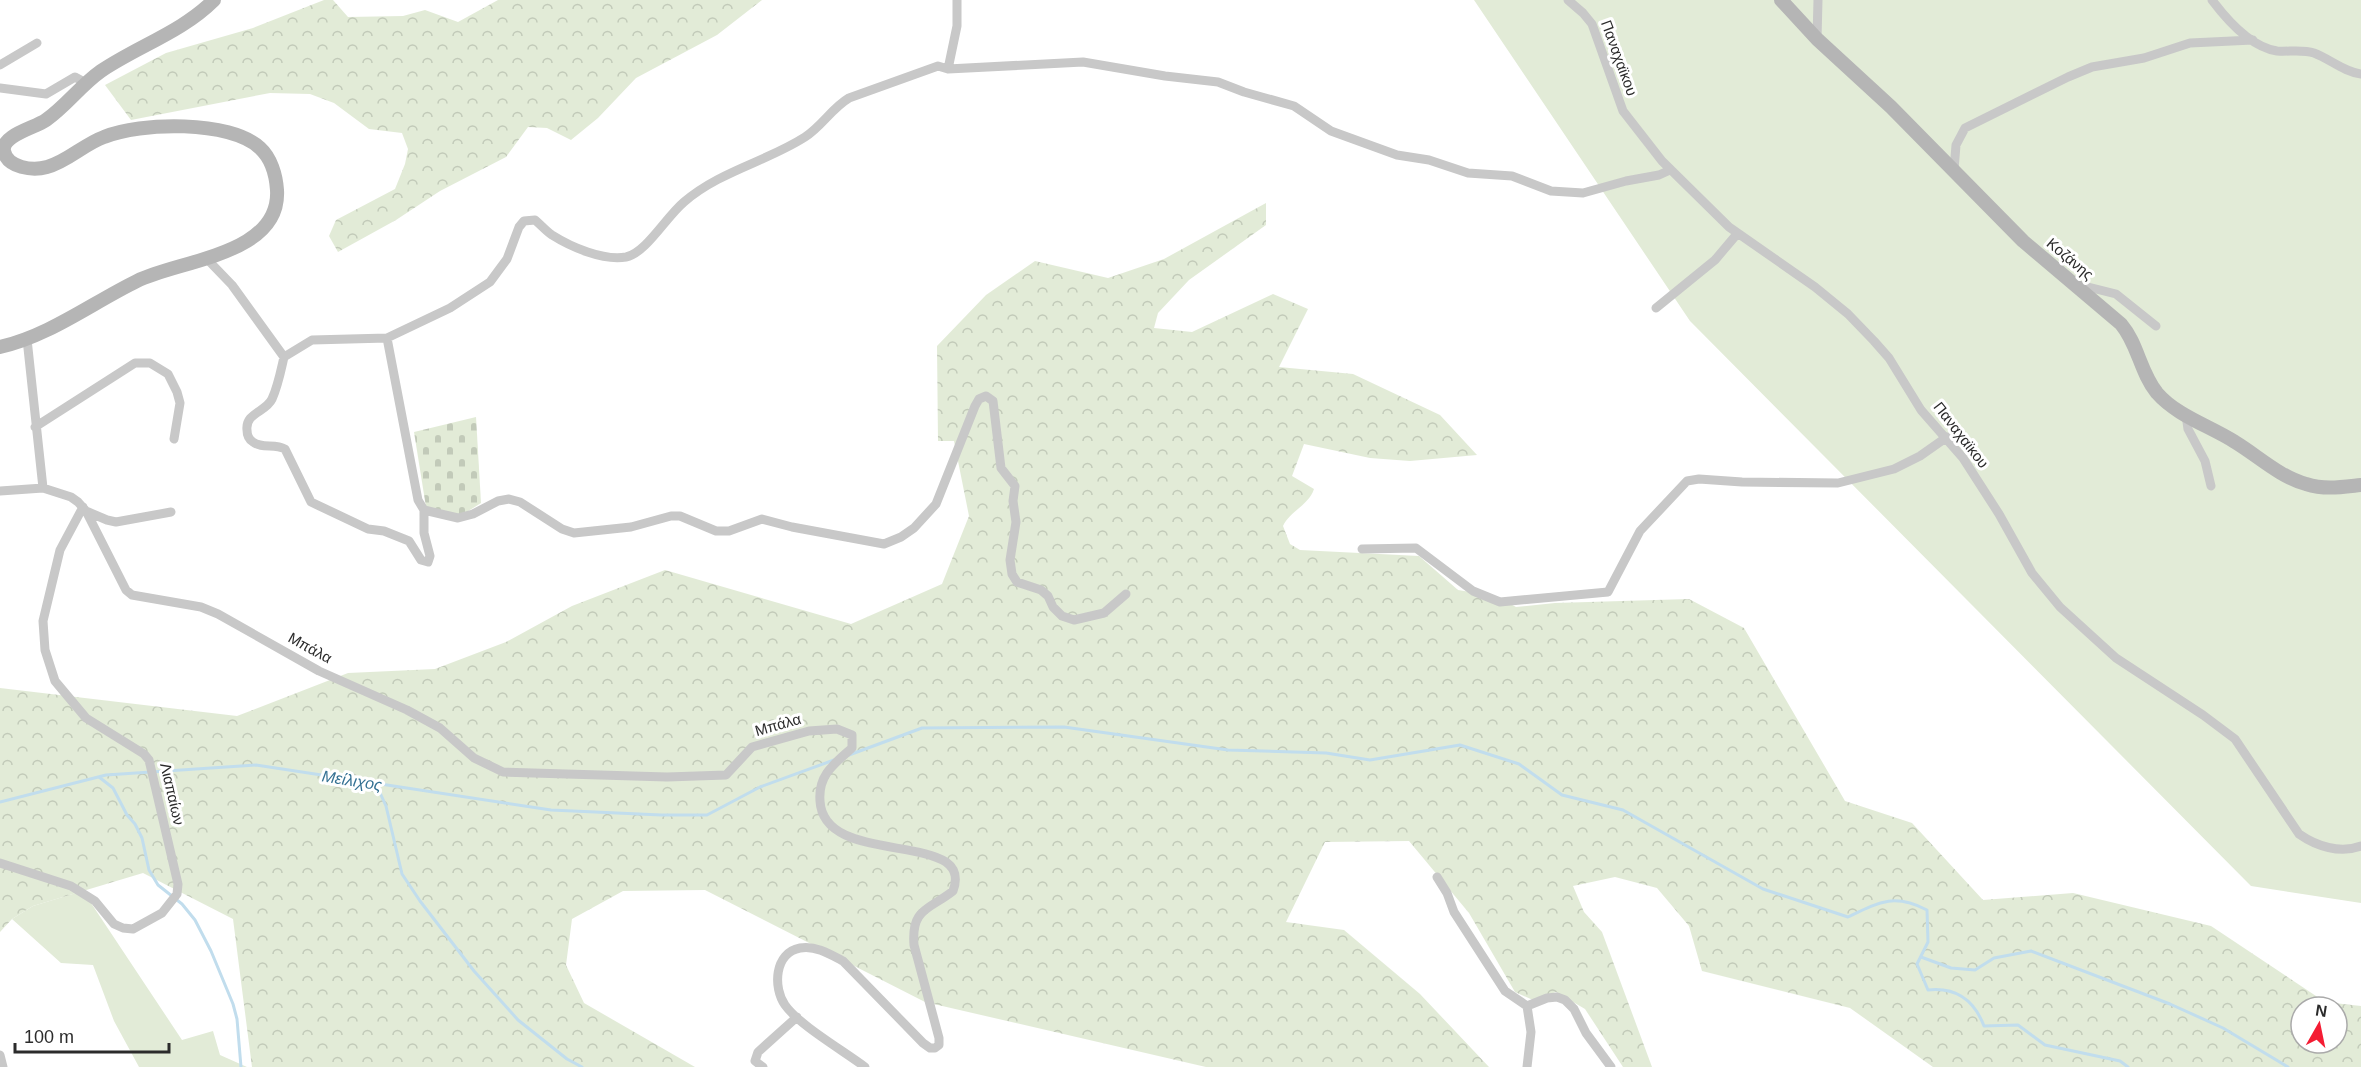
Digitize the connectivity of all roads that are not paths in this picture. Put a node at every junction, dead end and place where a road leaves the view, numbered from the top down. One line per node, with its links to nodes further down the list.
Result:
1 (214, 0): 13 (street)
2 (957, 0): 11 (street)
3 (1568, 0): 15 (street, Παναχαϊκου)
4 (1781, 0): 7 (street, Κοζάνης)
5 (1818, 0): 7 (street)
6 (2212, 0): 8 (street)
7 (1817, 39): 16 (street, Κοζάνης)
8 (2253, 40): 12 (street); 16 (street)
9 (38, 43): 10 (street)
10 (0, 65)
11 (948, 69): 15 (street); 22 (street)
12 (2361, 74)
13 (86, 83): 14 (street); 18 (street)
14 (0, 88)
15 (1670, 170): 17 (street, Παναχαϊκου)
16 (1954, 170): 19 (street, Κοζάνης)
17 (1737, 234): 20 (street); 28 (street, Παναχαϊκου)
18 (206, 258): 23 (street); 25 (street)
19 (2074, 284): 21 (street); 26 (street, Κοζάνης)
20 (1656, 308)
21 (2156, 326)
22 (387, 338): 25 (street); 35 (street)
23 (27, 339): 24 (street); 27 (street)
24 (0, 347)
25 (284, 357): 35 (street)
26 (2186, 415): 30 (street, Κοζάνης); 31 (street)
27 (35, 426): 29 (street); 32 (street)
28 (1947, 437): 37 (street); 39 (street, Παναχαϊκου)
29 (174, 440)
30 (2361, 485)
31 (2211, 486)
32 (43, 488): 33 (street); 34 (street)
33 (0, 491)
34 (84, 509): 36 (street); 40 (street, Λιαπαίων); 43 (street, Μπάλα)
35 (424, 510): 38 (street)
36 (171, 512)
37 (1362, 549)
38 (1126, 594)
39 (2361, 846)
40 (0, 863)
41 (1437, 877): 42 (street)
42 (1527, 1006): 48 (street); 49 (street)
43 (798, 1017): 46 (street); 47 (street, Μπάλα)
44 (0, 1055): 45 (street)
45 (3, 1067)
46 (763, 1067)
47 (865, 1067)
48 (1527, 1067)
49 (1611, 1067)

